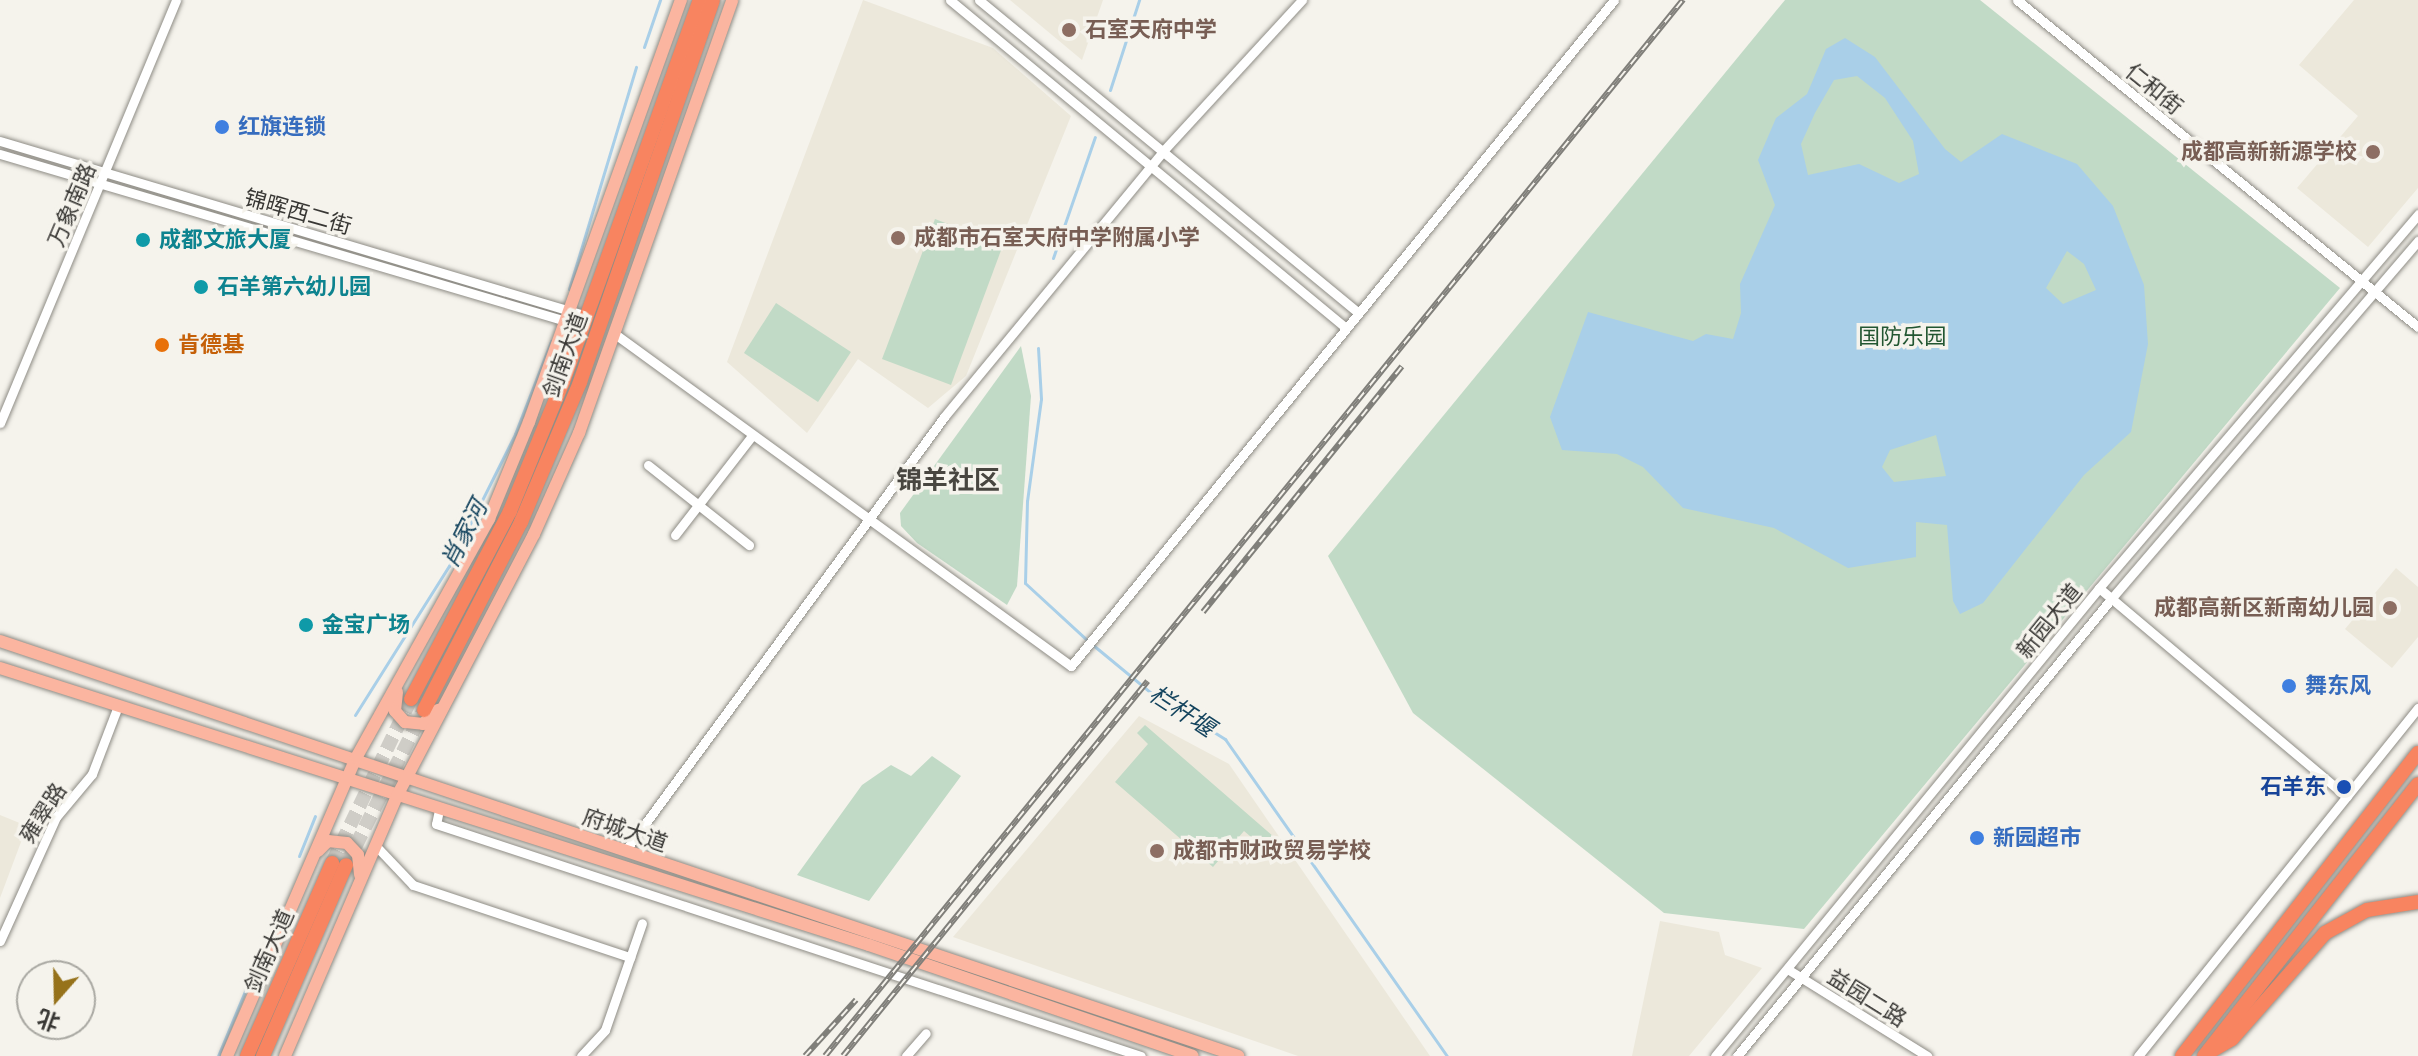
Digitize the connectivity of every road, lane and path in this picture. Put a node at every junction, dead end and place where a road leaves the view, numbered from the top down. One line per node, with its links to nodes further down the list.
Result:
1 (176, 0): 19 (street, 万象南路)
2 (681, 0): 13 (main road)
3 (700, 0): 14 (highway, 剑南大道)
4 (713, 0): 12 (highway, 剑南大道)
5 (732, 0): 11 (main road)
6 (950, 0): 18 (street)
7 (979, 0): 16 (street)
8 (1302, 0): 16 (street)
9 (1614, 0): 25 (street)
10 (2017, 0): 23 (street, 仁和街)
11 (720, 32): 12 (main road); 30 (main road)
12 (691, 61): 32 (highway, 剑南大道)
13 (658, 62): 14 (main road); 26 (main road)
14 (663, 101): 27 (highway, 剑南大道)
15 (0, 141): 19 (street, 锦晖西二街)
16 (1164, 150): 18 (street); 25 (street)
17 (0, 154): 20 (street, 锦晖西二街)
18 (1153, 165): 29 (street); 39 (street)
19 (104, 173): 20 (street, 万象南路); 26 (street, 锦晖西二街)
20 (99, 185): 26 (street, 锦晖西二街); 34 (street, 万象南路)
21 (2418, 214): 23 (street, 新园大道)
22 (2418, 241): 24 (street, 新园大道)
23 (2360, 281): 24 (street, 仁和街); 42 (street, 新园大道)
24 (2374, 293): 28 (street, 仁和街); 43 (street, 新园大道)
25 (1359, 313): 29 (street)
26 (567, 316): 27 (street, 锦晖西二街); 33 (main road)
27 (585, 321): 31 (highway, 剑南大道)
28 (2418, 327)
29 (1346, 328): 39 (street)
30 (615, 334): 35 (main road); 36 (street)
31 (563, 382): 33 (main road); 47 (highway, 剑南大道)
32 (580, 382): 35 (main road); 51 (highway, 剑南大道)
33 (529, 422): 46 (main road)
34 (0, 423)
35 (579, 433): 48 (main road)
36 (751, 437): 38 (street); 39 (street)
37 (648, 465): 38 (street)
38 (699, 504): 40 (street); 41 (street)
39 (867, 521): 61 (street)
40 (675, 535)
41 (749, 545)
42 (2099, 588): 43 (street); 68 (street, 新园大道)
43 (2111, 599): 58 (street); 69 (street, 新园大道)
44 (0, 641): 53 (main road, 府城大道)
45 (0, 668): 49 (main road, 府城大道)
46 (402, 677): 48 (main road); 53 (main road)
47 (411, 699)
48 (447, 701): 54 (main road)
49 (118, 706): 55 (main road, 府城大道); 66 (street, 雍翠路)
50 (2418, 708): 58 (street)
51 (424, 710)
52 (2418, 753): 85 (highway)
53 (356, 758): 54 (main road, 府城大道); 55 (main road)
54 (408, 774): 57 (main road); 61 (main road, 府城大道)
55 (346, 780): 57 (main road, 府城大道); 62 (main road)
56 (2418, 784): 71 (highway)
57 (397, 796): 59 (main road, 府城大道); 60 (main road)
58 (2347, 797): 84 (street)
59 (439, 810): 78 (street); 79 (main road, 府城大道)
60 (375, 845): 63 (main road); 67 (street)
61 (625, 851): 80 (main road, 府城大道)
62 (311, 860): 63 (main road); 72 (main road)
63 (361, 878): 75 (main road)
64 (2418, 902): 71 (highway)
65 (642, 923): 67 (street)
66 (0, 941)
67 (630, 957): 76 (street)
68 (1789, 970): 69 (street, 益园二路); 81 (street, 新园大道)
69 (1803, 980): 82 (street, 新园大道); 83 (street, 益园二路)
70 (926, 1033): 77 (street)
71 (2205, 1055)
72 (227, 1056)
73 (247, 1056): 74 (highway, 剑南大道)
74 (263, 1056)
75 (285, 1056)
76 (581, 1056)
77 (906, 1056)
78 (1141, 1056)
79 (1193, 1056)
80 (1238, 1056)
81 (1715, 1056)
82 (1737, 1056)
83 (1927, 1056)
84 (2138, 1056)
85 (2182, 1056)

